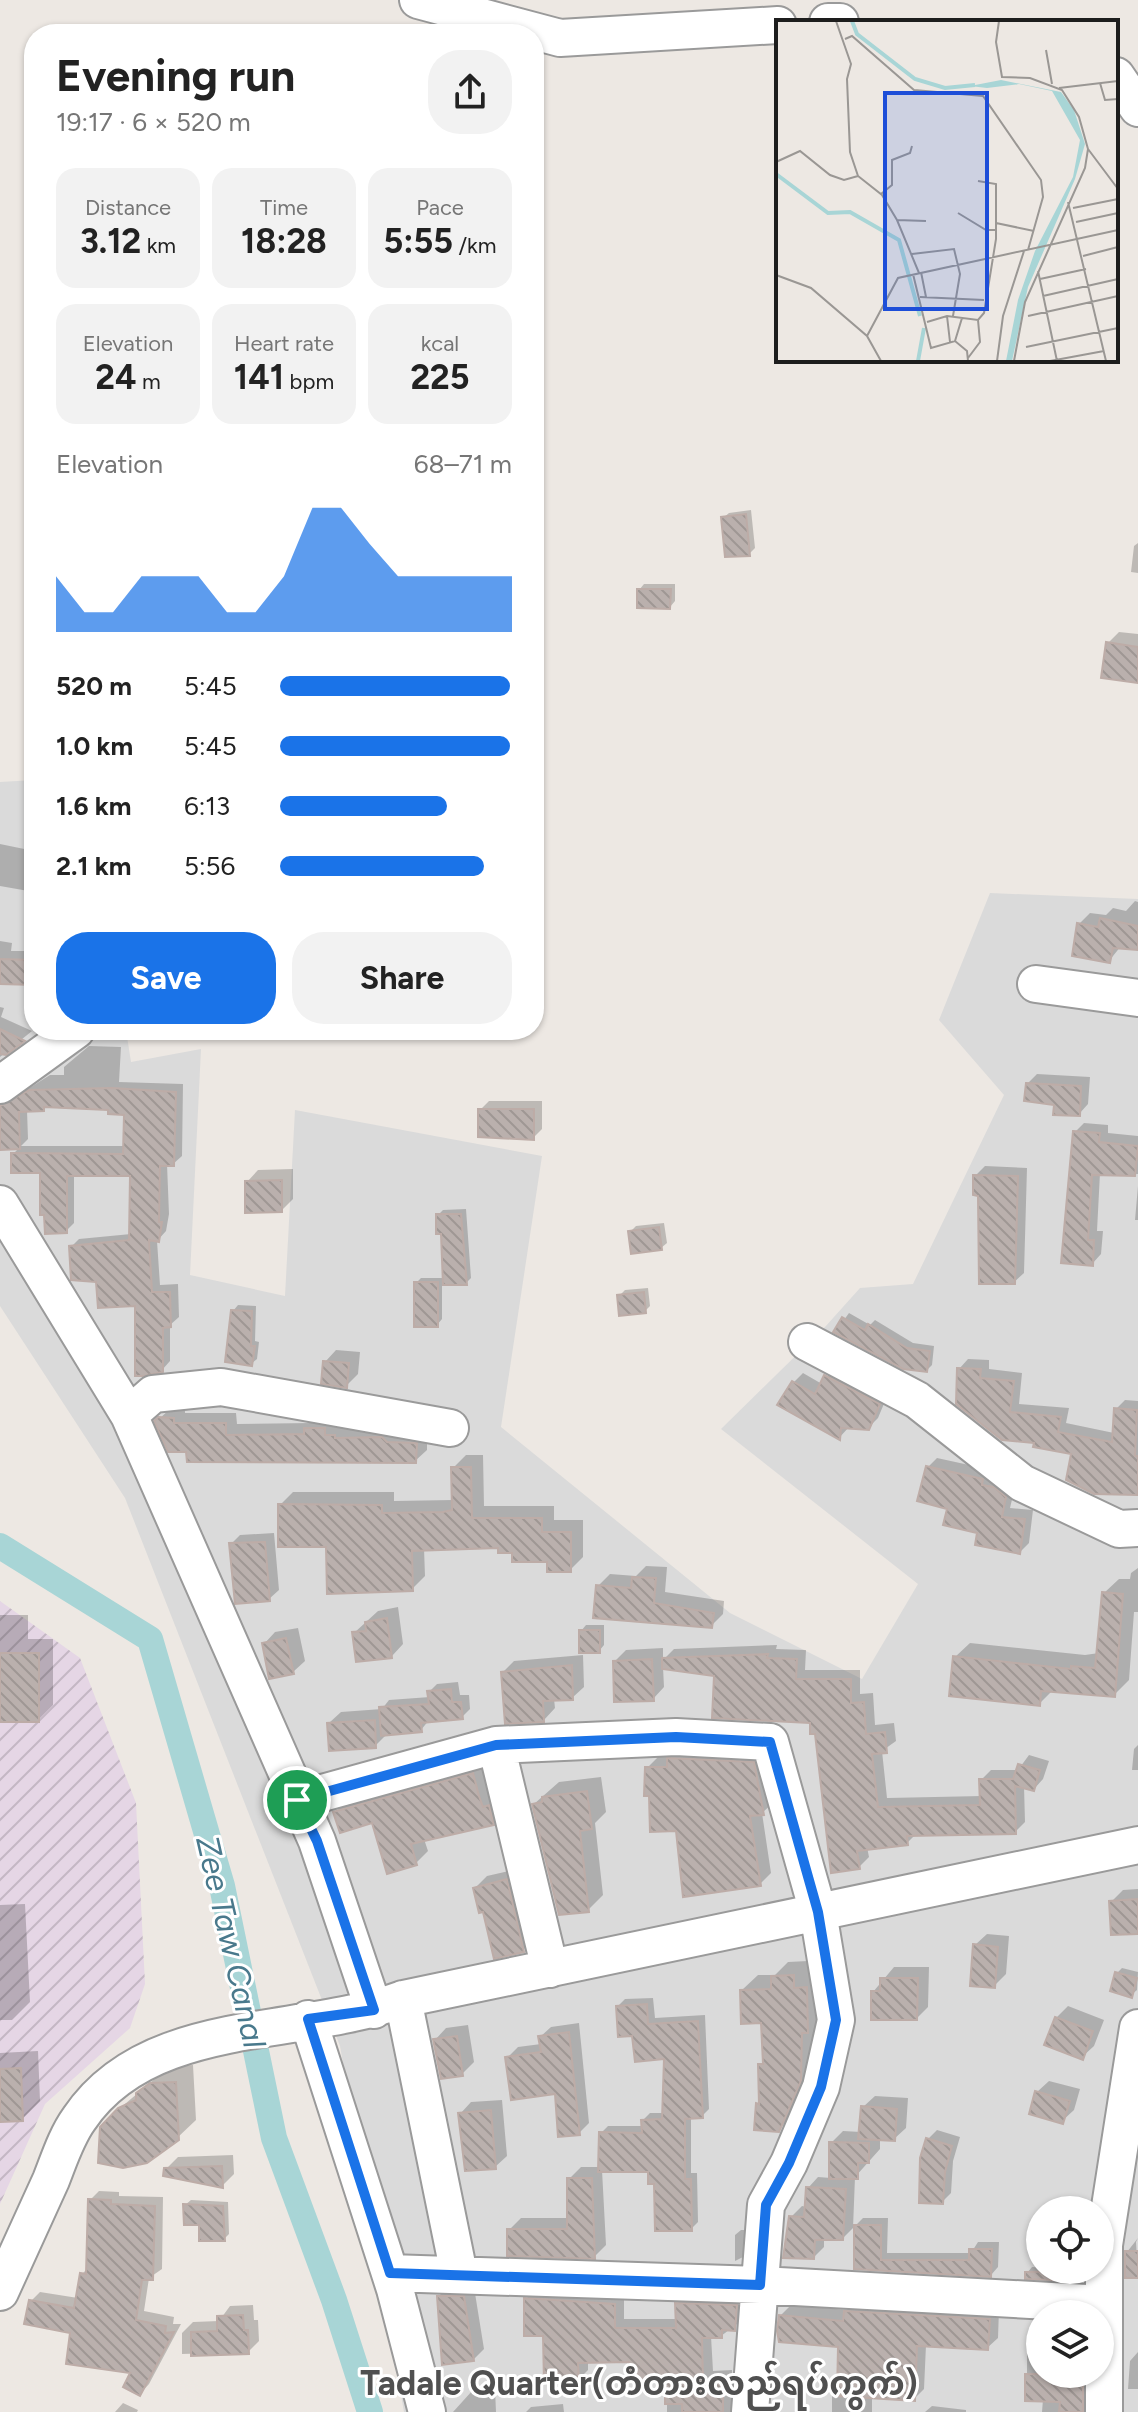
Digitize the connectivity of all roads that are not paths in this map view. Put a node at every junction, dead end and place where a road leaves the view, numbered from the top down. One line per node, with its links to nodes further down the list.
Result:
1 (418, 0): 2 (street)
2 (508, 24)
3 (776, 25): 4 (street)
4 (544, 34)
5 (1118, 79): 6 (street)
6 (1138, 108)
7 (1036, 984): 8 (street)
8 (1138, 998)
9 (62, 1040): 10 (street)
10 (0, 1085)
11 (0, 1204): 13 (street)
12 (807, 1342): 15 (street)
13 (129, 1415): 14 (street); 17 (street)
14 (450, 1428)
15 (1138, 1528)
16 (496, 1745): 17 (street); 19 (street); 20 (street)
17 (297, 1800): 21 (street)
18 (1138, 1845): 19 (street)
19 (818, 1912): 20 (street); 26 (street)
20 (550, 1969): 21 (street)
21 (388, 2005): 22 (street); 25 (street)
22 (295, 2022): 24 (street); 27 (street)
23 (1138, 2028): 29 (street)
24 (390, 2273): 25 (street); 31 (street)
25 (459, 2274): 26 (street)
26 (760, 2285): 28 (street); 32 (street)
27 (0, 2292)
28 (1032, 2300)
29 (1104, 2300)
30 (1104, 2388): 33 (street)
31 (427, 2412)
32 (750, 2412)
33 (1104, 2412)

